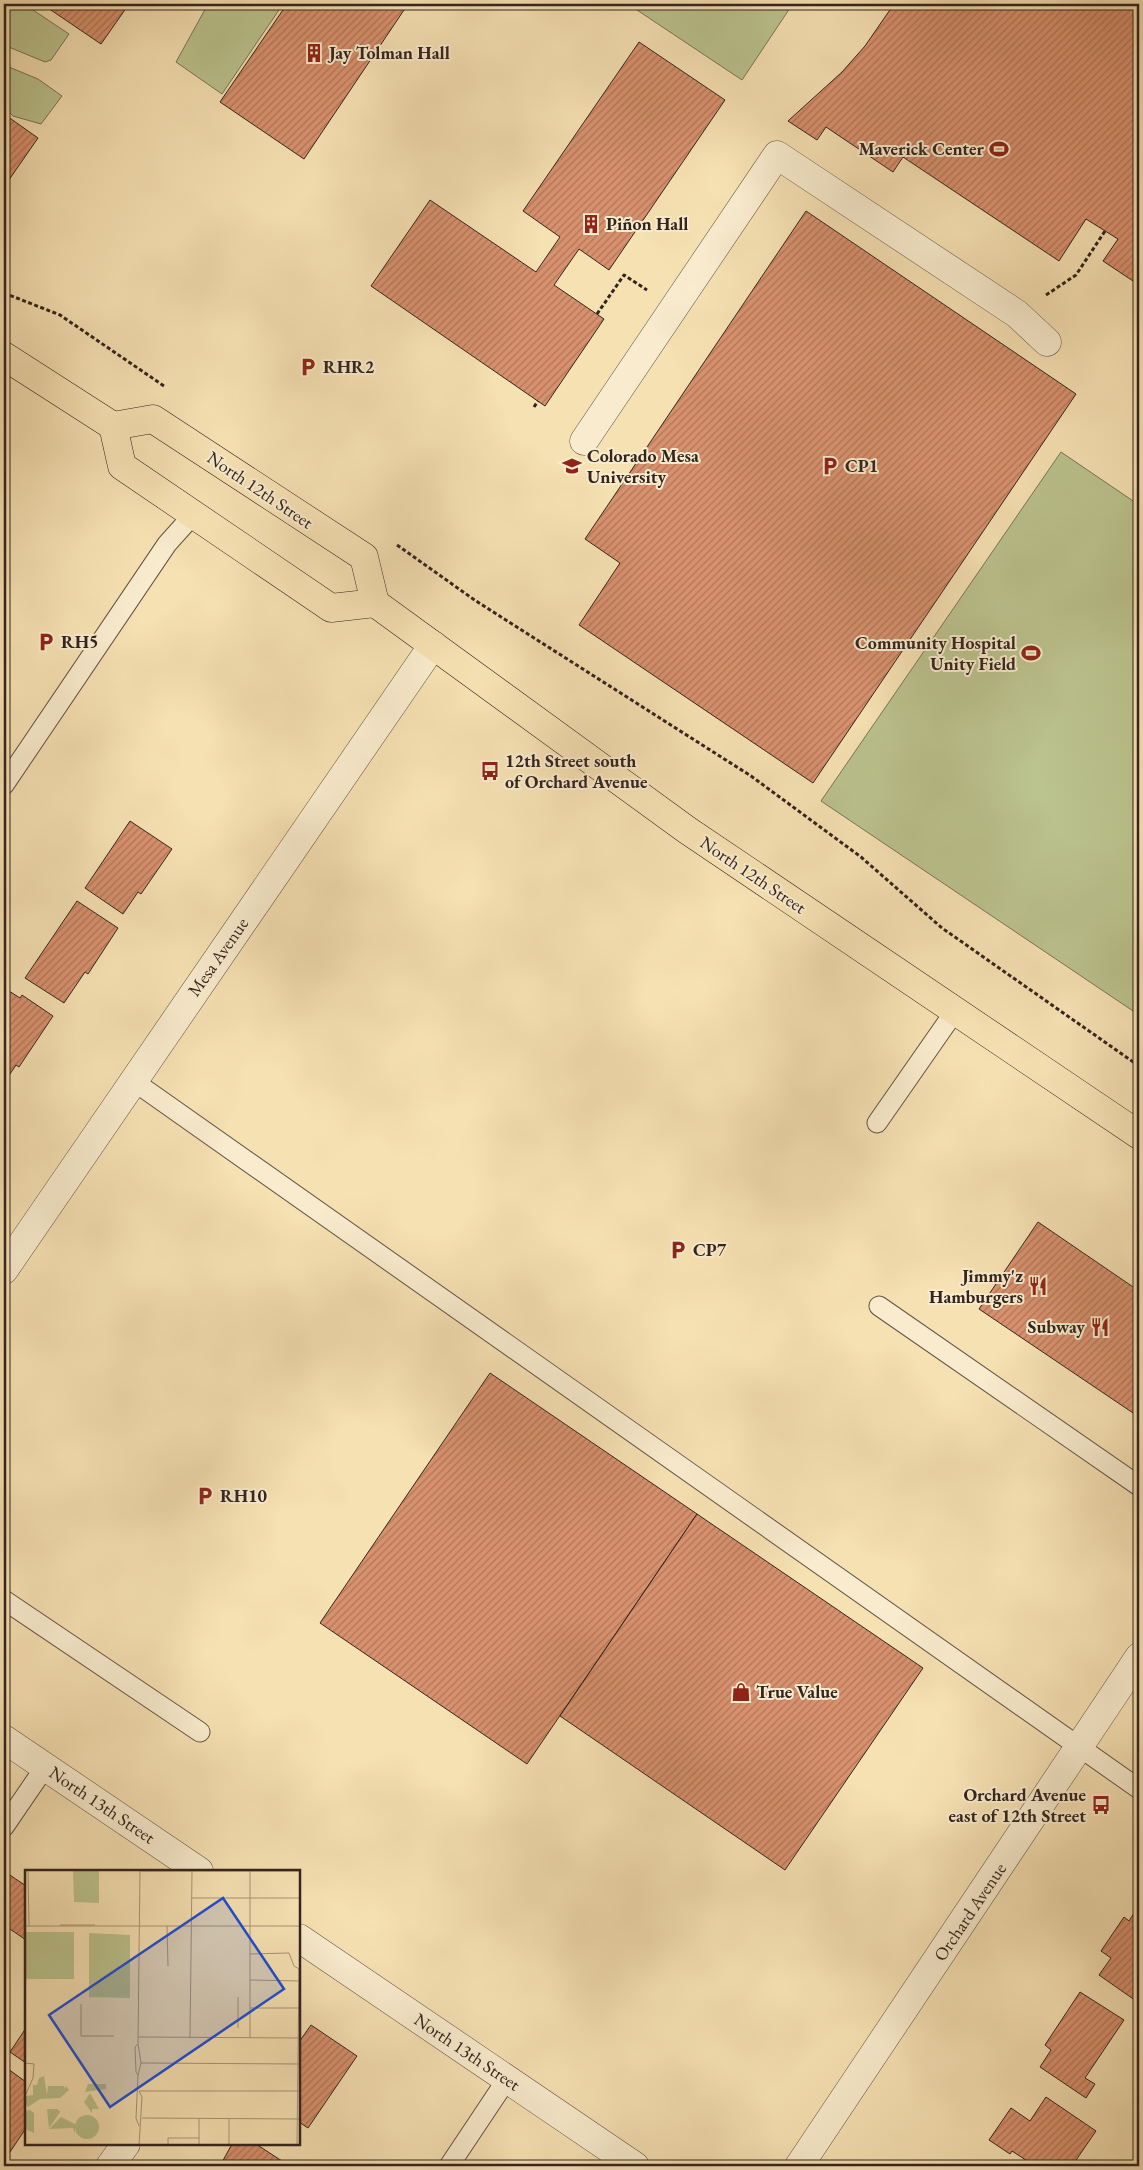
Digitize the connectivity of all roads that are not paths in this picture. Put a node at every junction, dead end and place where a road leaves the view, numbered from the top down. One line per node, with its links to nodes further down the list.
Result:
1 (1047, 342): 4 (street)
2 (4, 356): 3 (main road)
3 (113, 426): 5 (main road); 6 (main road, North 12th Street)
4 (584, 441)
5 (193, 515): 6 (main road); 8 (lane)
6 (375, 603): 7 (main road, North 12th Street)
7 (433, 645): 9 (main road, North 12th Street); 10 (street, Mesa Avenue)
8 (4, 785)
9 (955, 1011): 11 (lane); 12 (main road, North 12th Street)
10 (132, 1080): 13 (street, Mesa Avenue); 20 (lane)
11 (877, 1123)
12 (1139, 1135)
13 (4, 1270)
14 (879, 1306): 15 (lane)
15 (1139, 1486)
16 (4, 1600): 18 (lane)
17 (1139, 1657): 20 (street, Orchard Avenue)
18 (200, 1732)
19 (4, 1739): 21 (street, North 13th Street)
20 (1080, 1748): 22 (lane); 31 (street, Orchard Avenue)
21 (45, 1767): 23 (lane); 24 (street, North 13th Street)
22 (1139, 1789)
23 (4, 1827)
24 (199, 1870)
25 (300, 1939): 26 (street, North 13th Street)
26 (507, 2079): 29 (lane); 30 (street, North 13th Street)
27 (125, 2145): 28 (street)
28 (110, 2166)
29 (449, 2166)
30 (635, 2166)
31 (799, 2166)

